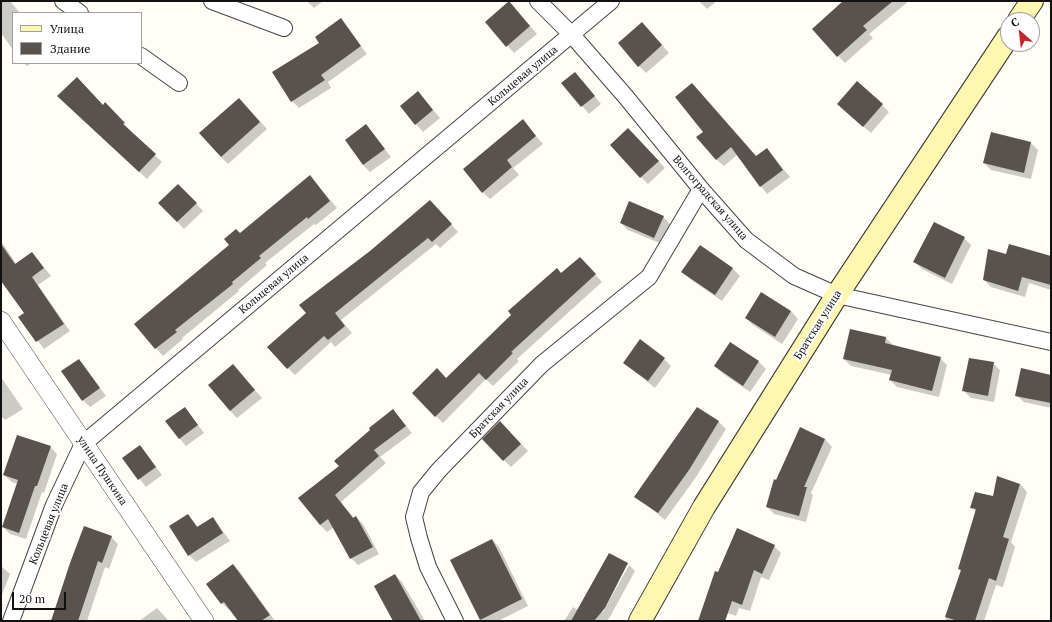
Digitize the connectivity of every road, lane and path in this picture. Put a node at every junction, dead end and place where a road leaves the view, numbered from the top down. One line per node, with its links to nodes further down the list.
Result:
1 (63, 1): 6 (street)
2 (212, 1): 8 (street)
3 (538, 1): 9 (street, Волгоградская улица)
4 (611, 1): 9 (street, Кольцевая улица)
5 (1032, 1): 7 (main road)
6 (79, 12)
7 (1024, 12)
8 (284, 28)
9 (572, 35): 13 (street, Волгоградская улица); 17 (street, Кольцевая улица)
10 (1000, 49): 14 (main road, Братская улица)
11 (142, 57): 12 (street)
12 (179, 83)
13 (701, 189): 14 (street, Волгоградская улица); 20 (street, Братская улица)
14 (837, 295): 16 (street, Волгоградская улица); 21 (main road, Братская улица)
15 (1, 321): 17 (street, улица Пушкина)
16 (1051, 342)
17 (83, 444): 18 (street, Кольцевая улица); 19 (street, улица Пушкина)
18 (11, 621)
19 (204, 621)
20 (455, 621)
21 (640, 621)

